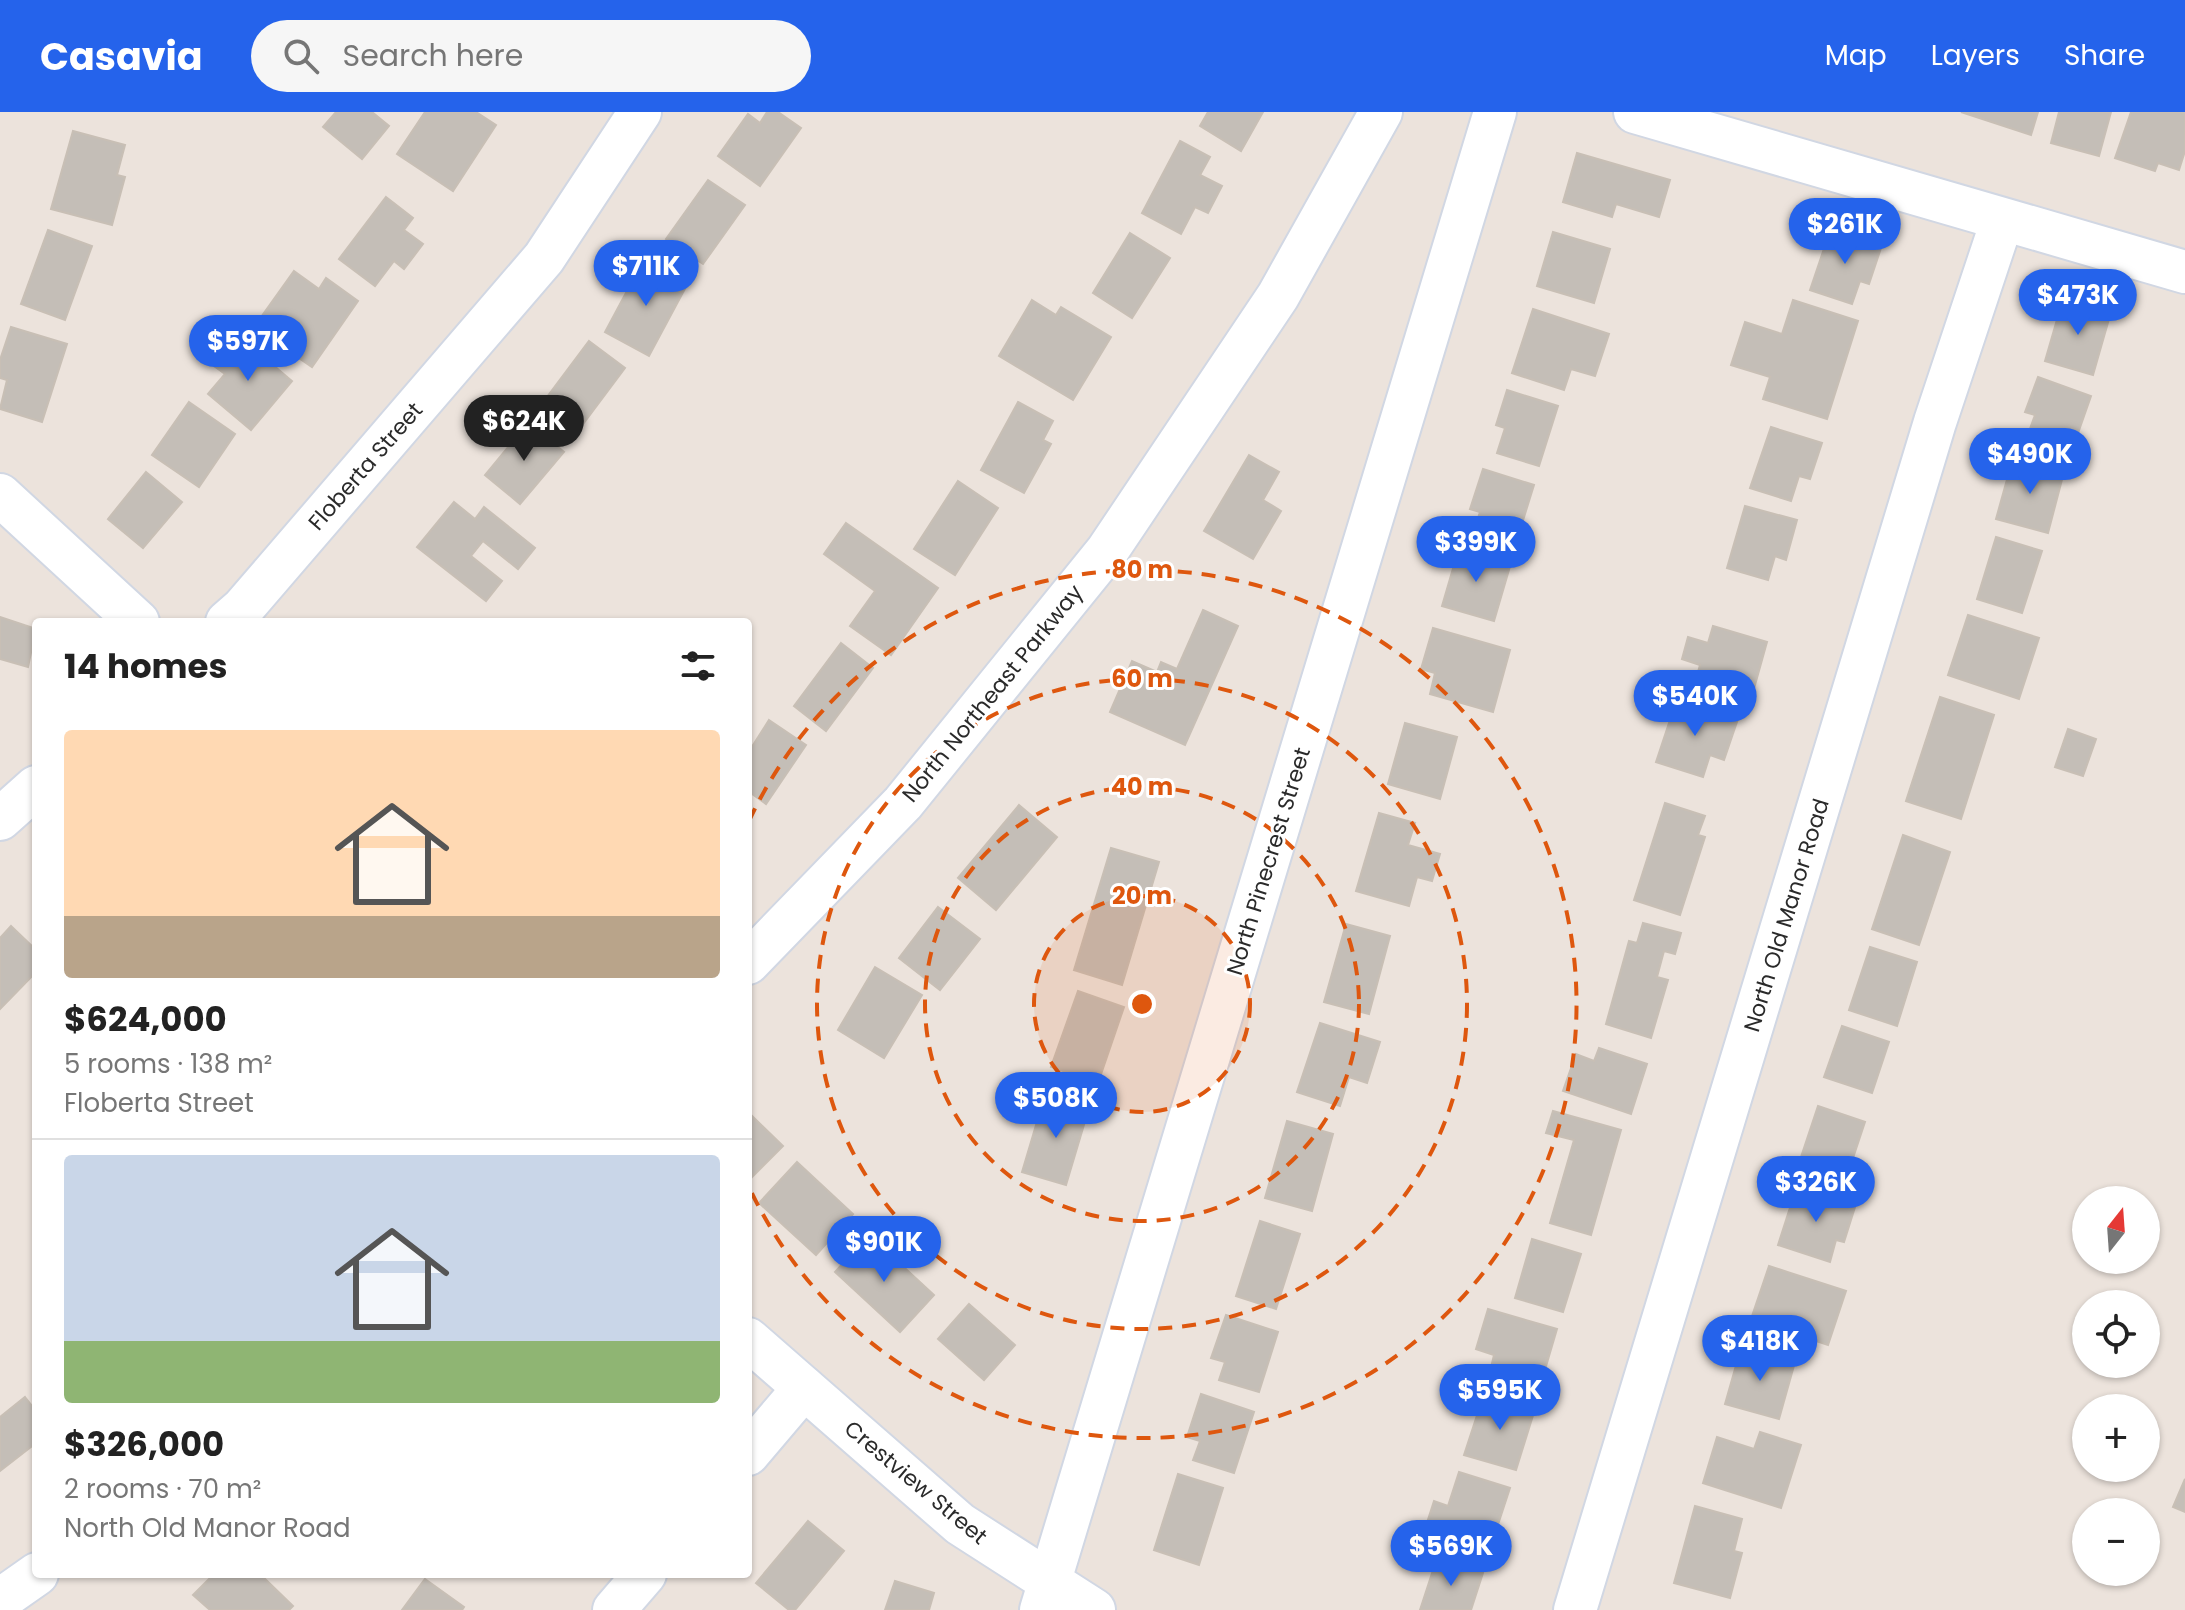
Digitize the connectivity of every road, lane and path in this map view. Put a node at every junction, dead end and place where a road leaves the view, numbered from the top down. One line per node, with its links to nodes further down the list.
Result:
1 (640, 112): 9 (street, Floberta Street)
2 (1381, 112): 12 (street, North Northeast Parkway)
3 (1495, 112): 18 (street, North Pinecrest Street)
4 (1635, 112): 5 (street)
5 (2002, 221): 6 (street); 22 (street, North Old Manor Road)
6 (2185, 272)
7 (0, 495): 8 (street)
8 (134, 618)
9 (232, 618)
10 (32, 791): 11 (street)
11 (0, 819)
12 (752, 959)
13 (752, 1342): 14 (street, Crestview Street)
14 (804, 1388): 15 (street); 18 (street, Crestview Street)
15 (752, 1449)
16 (32, 1578): 19 (street)
17 (642, 1578): 20 (street)
18 (1046, 1596): 21 (street, Crestview Street)
19 (0, 1600)
20 (614, 1610)
21 (1094, 1610)
22 (1575, 1610)

